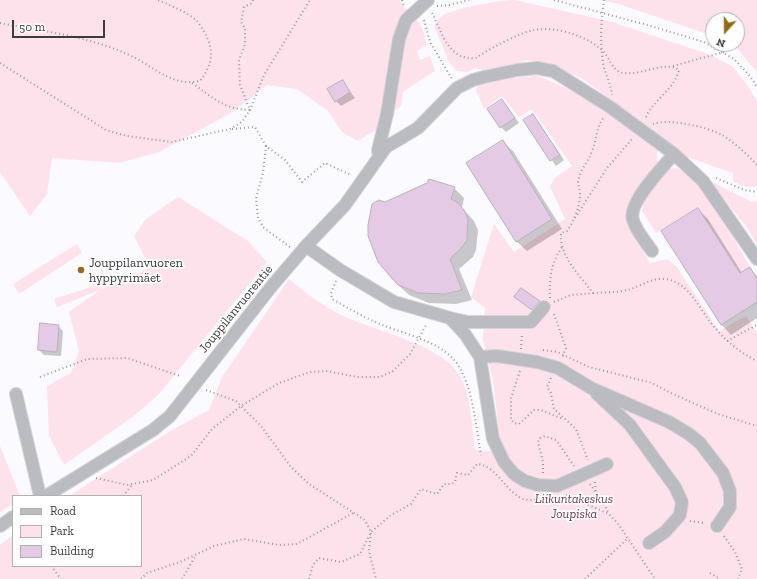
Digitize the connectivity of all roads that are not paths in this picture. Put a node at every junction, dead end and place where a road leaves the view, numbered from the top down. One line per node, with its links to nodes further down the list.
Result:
1 (424, 4): 3 (street)
2 (674, 154): 3 (street, Jouppilanvuorentie); 5 (street); 6 (street)
3 (379, 158): 4 (street, Jouppilanvuorentie)
4 (306, 246): 8 (street); 14 (street, Jouppilanvuorentie)
5 (652, 251)
6 (757, 259)
7 (548, 308): 8 (street)
8 (450, 318): 9 (street)
9 (480, 357): 10 (street); 12 (street)
10 (589, 386): 17 (street); 18 (street)
11 (16, 394): 13 (street)
12 (607, 464)
13 (40, 495)
14 (48, 495)
15 (12, 518): 16 (street)
16 (0, 526)
17 (717, 526)
18 (649, 543)

